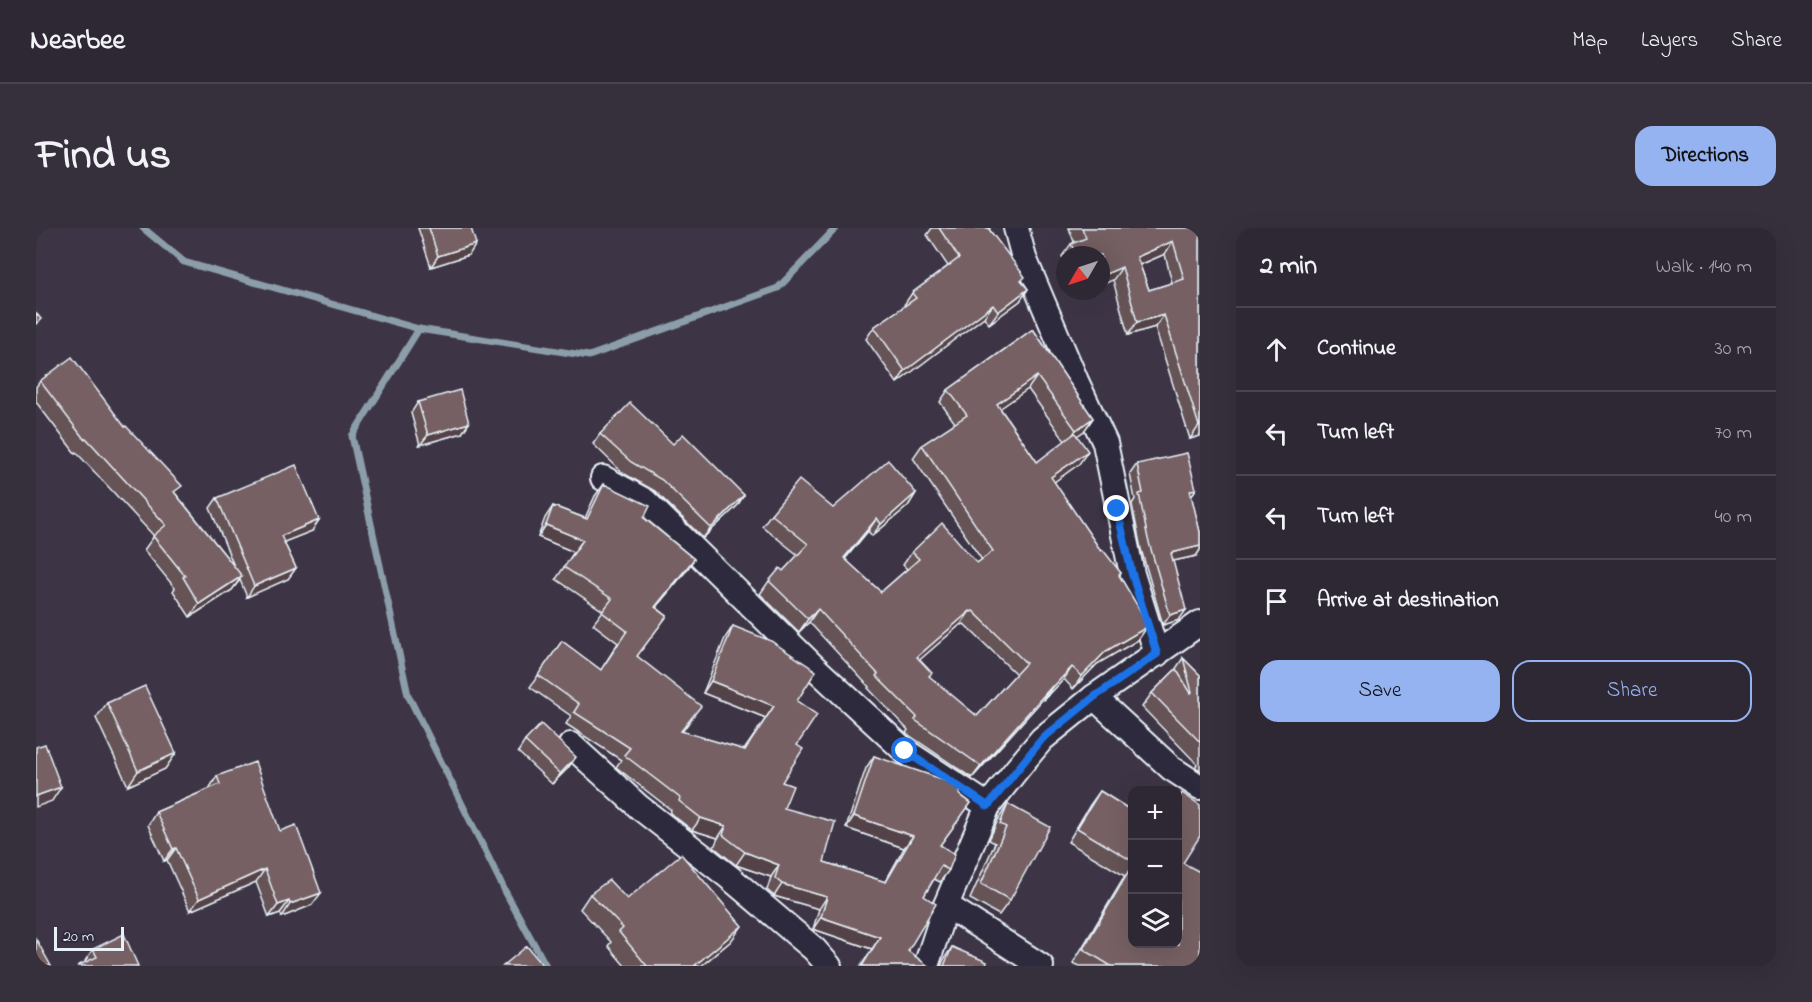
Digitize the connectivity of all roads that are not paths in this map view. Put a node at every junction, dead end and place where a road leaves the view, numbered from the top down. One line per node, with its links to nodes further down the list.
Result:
1 (1016, 228): 4 (street)
2 (603, 478): 8 (street)
3 (1200, 623): 4 (street)
4 (1157, 654): 5 (street)
5 (1094, 697): 7 (street); 8 (street)
6 (571, 745): 10 (street)
7 (1200, 787)
8 (988, 806): 9 (street)
9 (946, 905): 11 (street); 12 (street)
10 (829, 966)
11 (926, 966)
12 (1041, 966)

